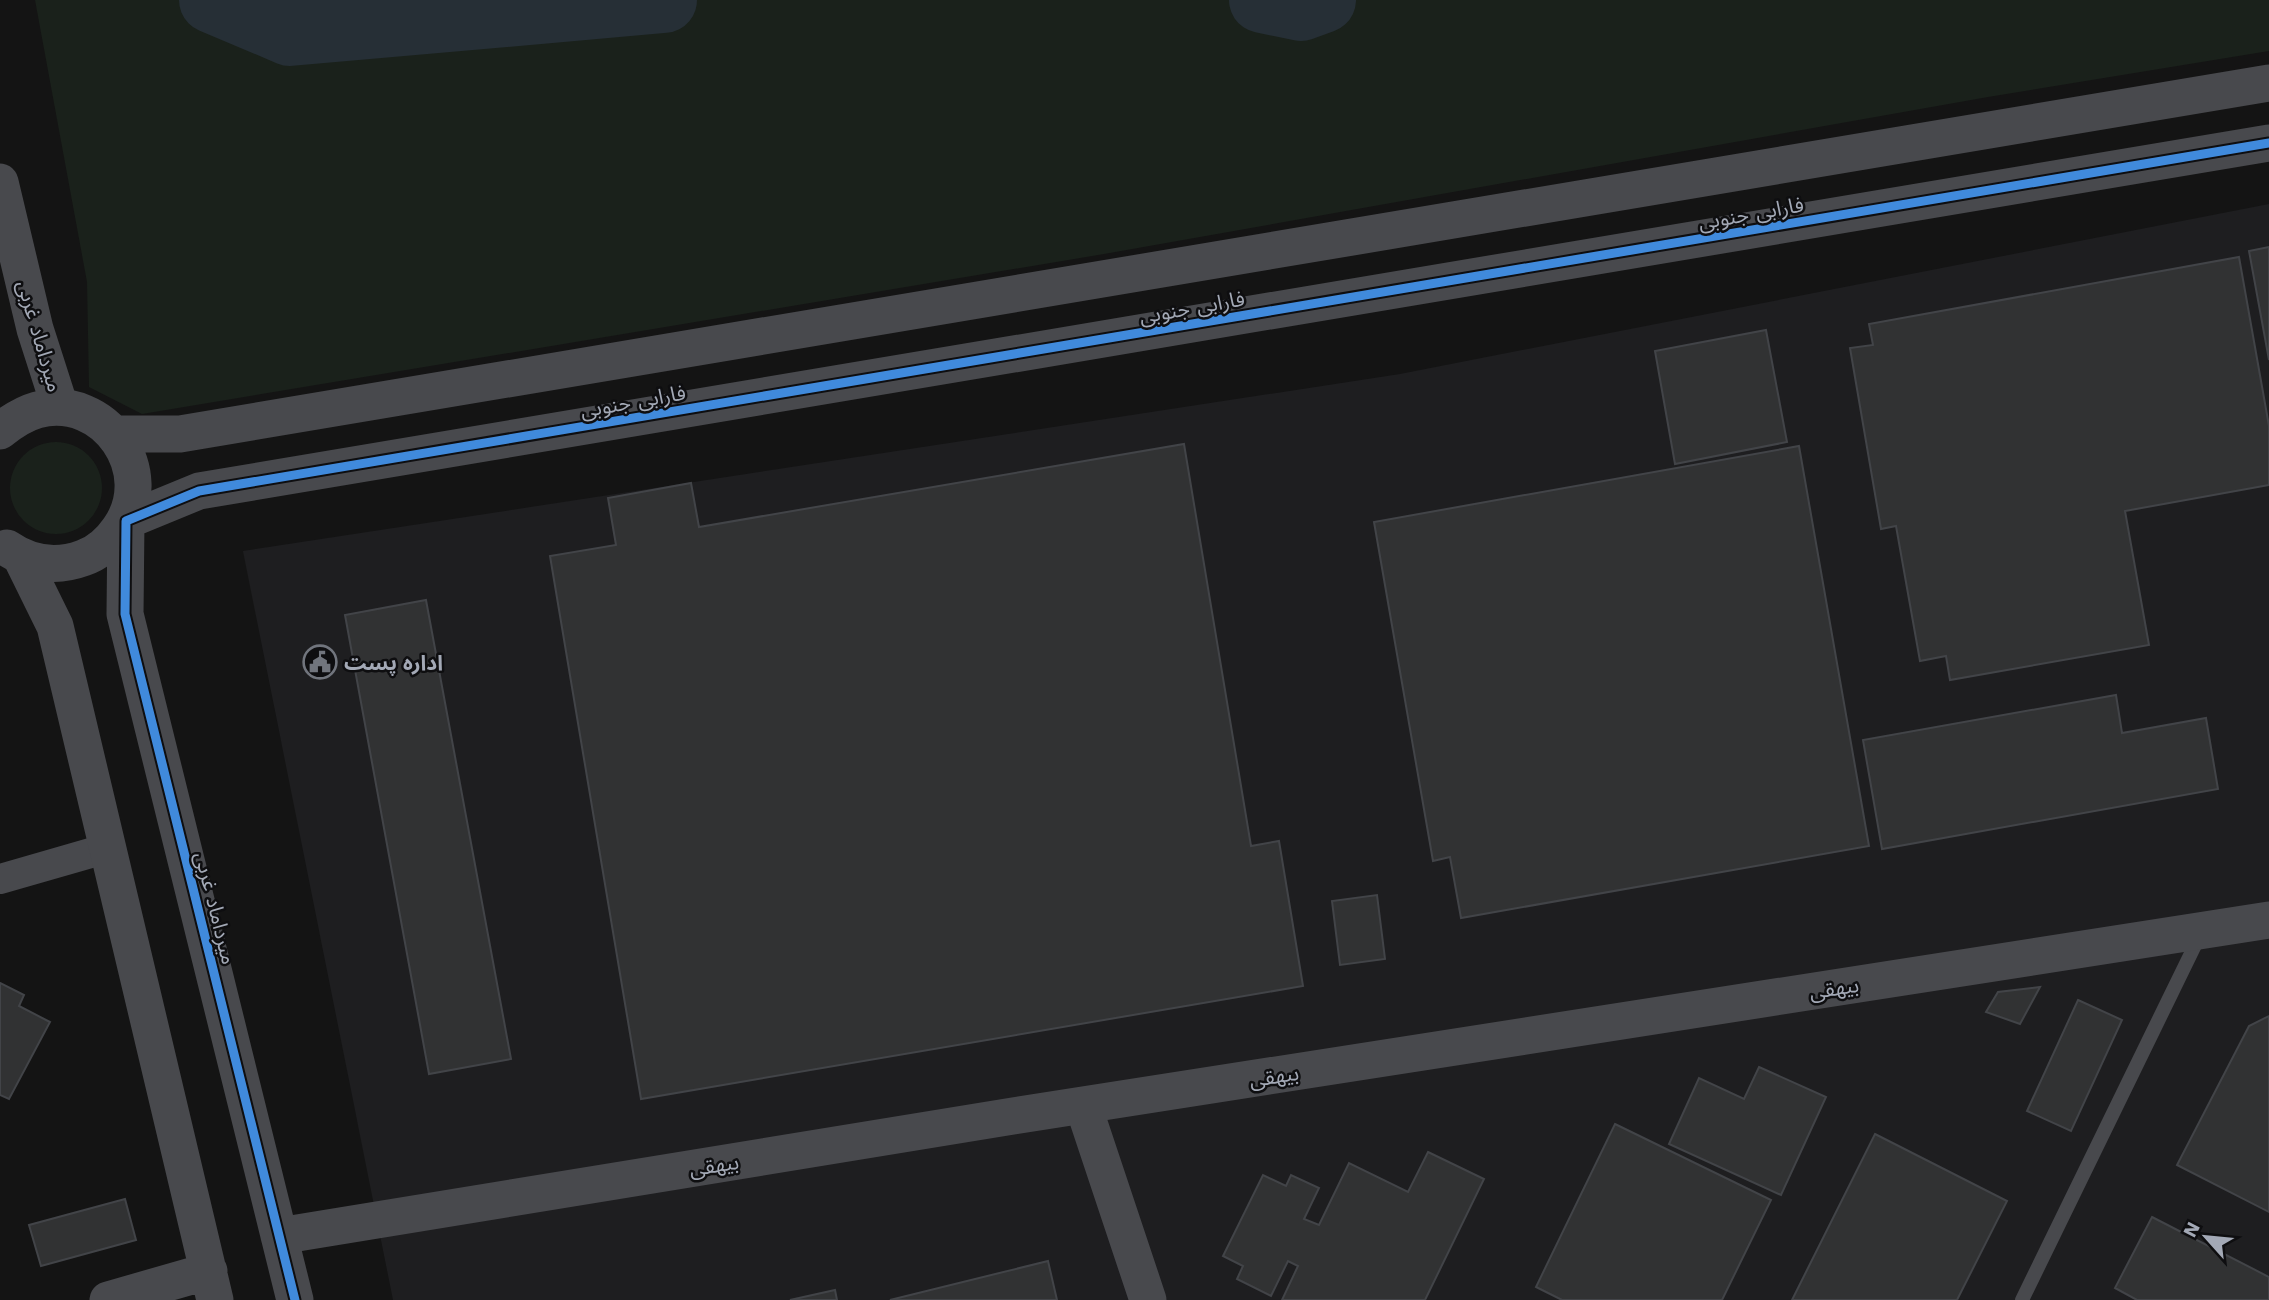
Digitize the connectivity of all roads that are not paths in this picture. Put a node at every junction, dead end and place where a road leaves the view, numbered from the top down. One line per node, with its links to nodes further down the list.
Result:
1 (2269, 83): 6 (street, فارابی جنوبی)
2 (2269, 144): 7 (street, فارابی جنوبی)
3 (0, 182): 4 (street, میرداماد غربی)
4 (61, 407): 5 (street); 6 (street)
5 (0, 431)
6 (114, 434): 7 (street)
7 (125, 521): 8 (street); 14 (street, میرداماد غربی)
8 (10, 549): 9 (street)
9 (108, 848): 10 (street); 15 (street)
10 (0, 879)
11 (2269, 920): 12 (street, بیهقی)
12 (2202, 931): 13 (street, بیهقی); 19 (lane)
13 (1083, 1105): 14 (street, بیهقی); 18 (street)
14 (279, 1236): 17 (street, میرداماد غربی)
15 (212, 1286): 16 (street)
16 (108, 1300)
17 (295, 1300)
18 (1148, 1300)
19 (2022, 1300)

